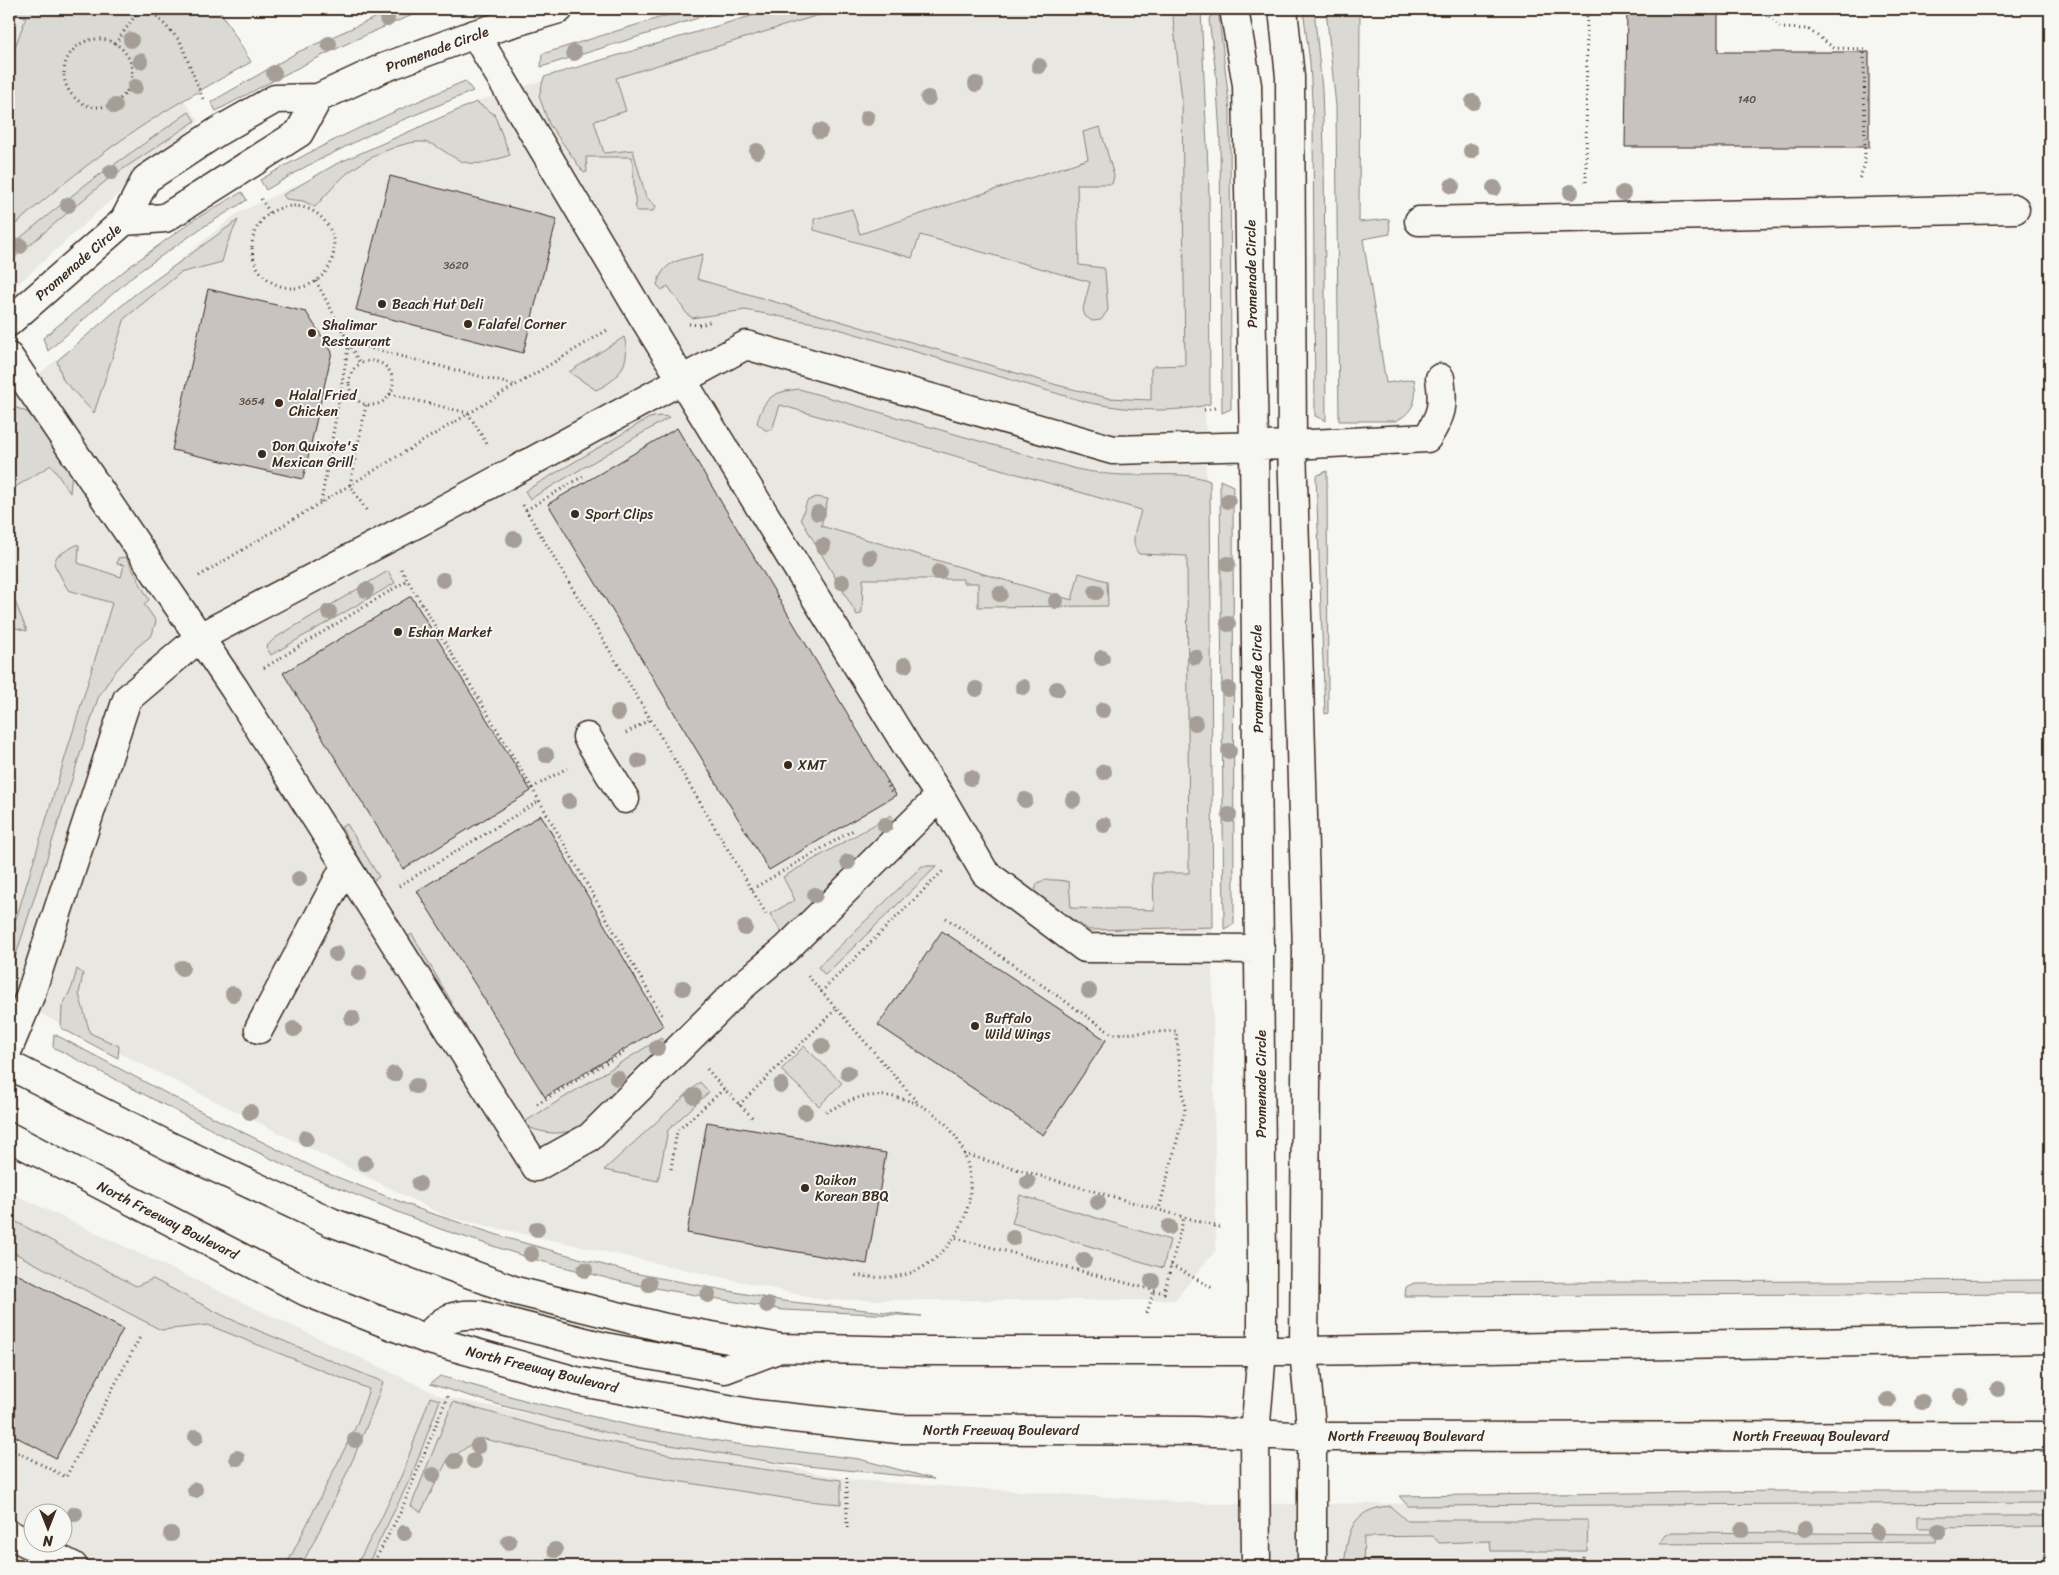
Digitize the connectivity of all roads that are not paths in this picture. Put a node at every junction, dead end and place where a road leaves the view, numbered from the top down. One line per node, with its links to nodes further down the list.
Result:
1 (559, 9): 4 (street, Promenade Circle)
2 (1234, 9): 15 (street, Promenade Circle)
3 (1283, 9): 14 (street)
4 (506, 16): 5 (street, Promenade Circle)
5 (475, 34): 6 (street, Promenade Circle); 13 (street)
6 (318, 98): 8 (street, Promenade Circle); 8 (street, Promenade Circle)
7 (2015, 209): 9 (street)
8 (124, 221): 10 (street, Promenade Circle)
9 (1420, 221)
10 (9, 322)
11 (9, 357): 16 (street)
12 (1440, 378): 14 (street)
13 (682, 380): 15 (street); 16 (street); 18 (street)
14 (1292, 445): 15 (street); 30 (street)
15 (1254, 446): 21 (street, Promenade Circle)
16 (200, 637): 20 (street); 23 (street)
17 (587, 738): 19 (street)
18 (940, 796): 20 (street); 21 (street)
19 (625, 799)
20 (346, 865): 22 (street)
21 (1260, 949): 29 (street, Promenade Circle)
22 (259, 1028)
23 (9, 1047)
24 (9, 1065): 28 (street)
25 (9, 1138): 27 (street, North Freeway Boulevard)
26 (2050, 1339): 30 (street)
27 (426, 1340): 28 (street); 31 (street, North Freeway Boulevard)
28 (780, 1348): 29 (street)
29 (1262, 1351): 30 (street); 31 (street, Promenade Circle)
30 (1304, 1351): 32 (street)
31 (1255, 1434): 32 (street, North Freeway Boulevard); 36 (street, Promenade Circle)
32 (1312, 1436): 33 (street, North Freeway Boulevard); 37 (street)
33 (2050, 1436)
34 (9, 1534): 35 (street)
35 (73, 1566)
36 (1256, 1566)
37 (1312, 1566)

